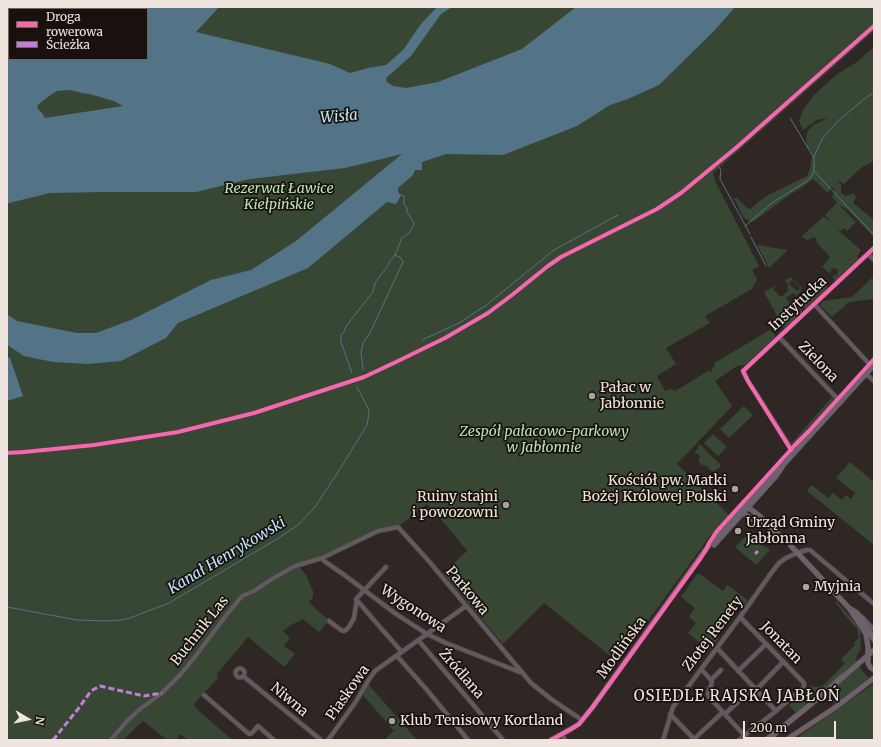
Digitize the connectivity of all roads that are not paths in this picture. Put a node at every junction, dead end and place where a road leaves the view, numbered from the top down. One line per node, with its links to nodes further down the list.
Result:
1 (874, 248): 2 (street, Instytucka)
2 (868, 254): 3 (street); 4 (street, Instytucka)
3 (874, 260)
4 (814, 304): 5 (street, Instytucka); 6 (street)
5 (779, 337): 9 (street, Zielona); 10 (street, Instytucka)
6 (873, 366): 7 (main road, Modlińska)
7 (866, 374): 8 (street); 9 (main road, Modlińska)
8 (874, 380)
9 (841, 402): 10 (main road, Modlińska)
10 (794, 453): 11 (main road, Modlińska)
11 (745, 507): 12 (main road, Modlińska); 13 (main road); 16 (main road, Modlińska)
12 (743, 513): 13 (main road); 16 (main road, Modlińska)
13 (766, 524): 14 (main road)
14 (798, 553): 20 (street, Złotej Renety); 22 (main road); 24 (street, Złotej Renety)
15 (322, 558): 18 (street, Wygonowa); 21 (street, Parkowa); 54 (street, Buchnik Las)
16 (700, 559): 50 (main road, Modlińska)
17 (386, 567): 18 (street)
18 (364, 590): 19 (street); 27 (street, Wygonowa)
19 (356, 599): 25 (street); 33 (street)
20 (874, 604)
21 (466, 606): 27 (street, Piaskowa); 41 (street, Parkowa)
22 (849, 608): 23 (main road); 34 (main road)
23 (858, 615): 26 (street); 28 (main road)
24 (740, 617): 30 (street, Jonatan); 31 (street, Złotej Renety)
25 (329, 621)
26 (874, 630)
27 (427, 634): 29 (street, Piaskowa); 41 (street, Wygonowa)
28 (874, 640)
29 (419, 641): 33 (street, Piaskowa); 59 (street, Źródlana)
30 (766, 644): 36 (street, Jonatan); 40 (street)
31 (717, 648): 37 (street, Złotej Renety); 40 (street)
32 (874, 650): 34 (main road)
33 (402, 652): 35 (street, Piaskowa)
34 (868, 655): 39 (main road); 64 (main road)
35 (397, 656): 57 (street, Piaskowa); 58 (street)
36 (783, 662): 45 (street); 47 (street, Jonatan)
37 (701, 669): 44 (street); 49 (street, Złotej Renety)
38 (721, 670): 44 (street)
39 (874, 670)
40 (738, 671): 45 (street)
41 (522, 673): 50 (street, Parkowa)
42 (243, 676): 56 (street, Niwna)
43 (874, 678): 65 (main road)
44 (711, 680): 48 (street)
45 (755, 688): 47 (street); 48 (street)
46 (204, 695): 55 (street)
47 (776, 711): 52 (street)
48 (724, 713): 52 (street); 53 (street)
49 (670, 714): 53 (street); 62 (street, Złotej Renety)
50 (582, 720): 51 (main road, Modlińska)
51 (562, 734): 60 (main road, Modlińska); 61 (street)
52 (745, 736): 63 (street)
53 (693, 739)
54 (111, 740)
55 (274, 740)
56 (321, 740)
57 (328, 740)
58 (468, 740)
59 (503, 740)
60 (551, 740)
61 (565, 740)
62 (663, 740)
63 (739, 740)
64 (767, 740)
65 (786, 740)

